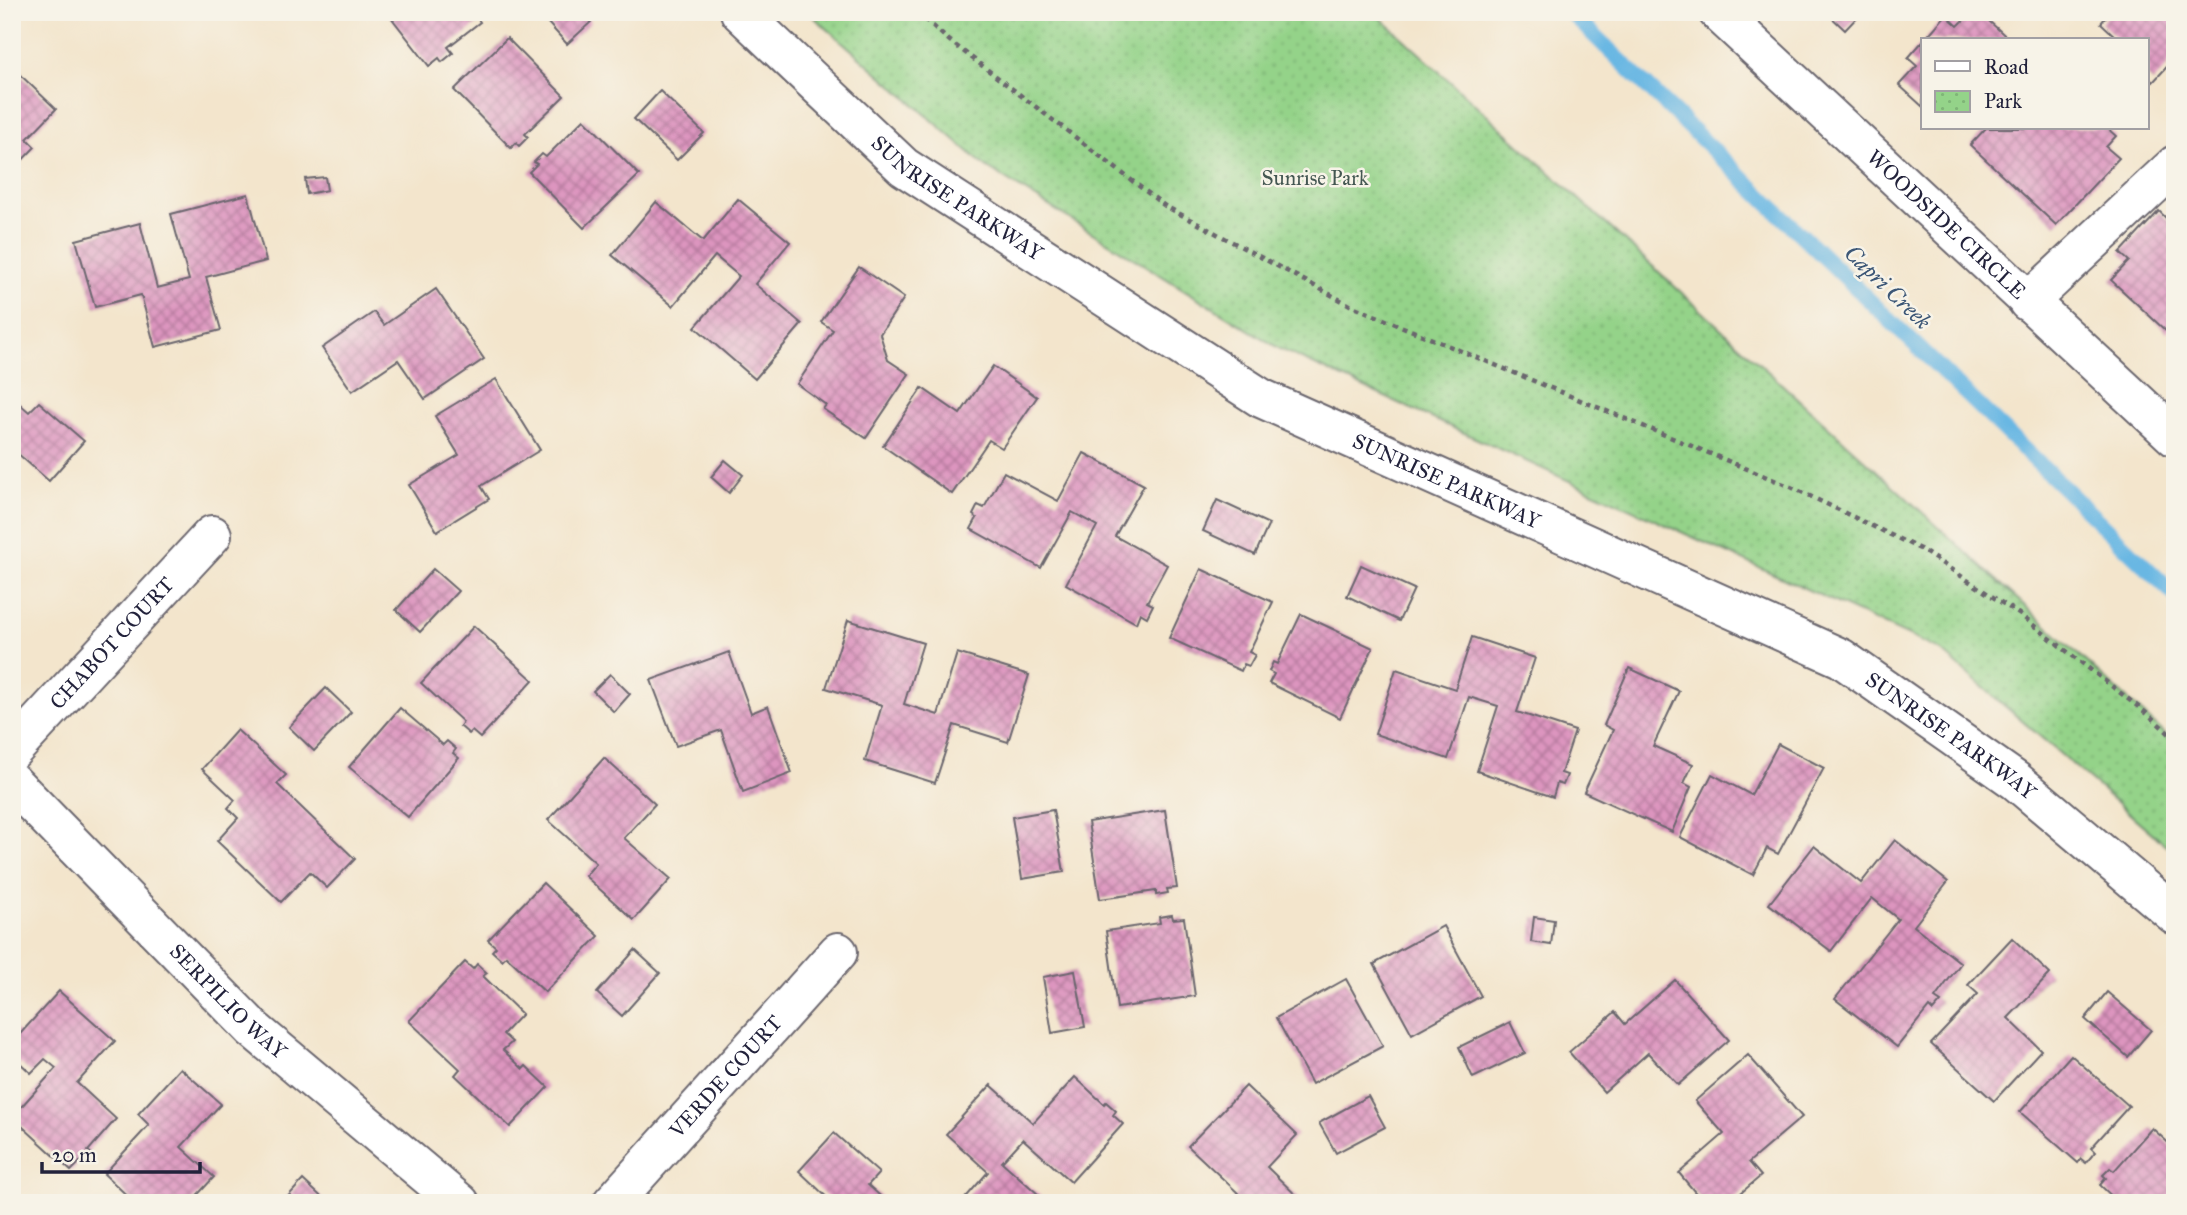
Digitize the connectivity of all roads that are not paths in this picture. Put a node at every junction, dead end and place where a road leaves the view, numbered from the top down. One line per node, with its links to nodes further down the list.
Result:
1 (740, 12): 9 (street, SUNRISE PARKWAY)
2 (1718, 12): 4 (street, WOODSIDE CIRCLE)
3 (2175, 165): 4 (street)
4 (2028, 302): 5 (street, WOODSIDE CIRCLE)
5 (2175, 437)
6 (212, 535): 7 (street, CHABOT COURT)
7 (12, 751)
8 (12, 782): 11 (street, SERPILIO WAY)
9 (2175, 915)
10 (838, 952): 12 (street, VERDE COURT)
11 (460, 1203)
12 (612, 1203)

